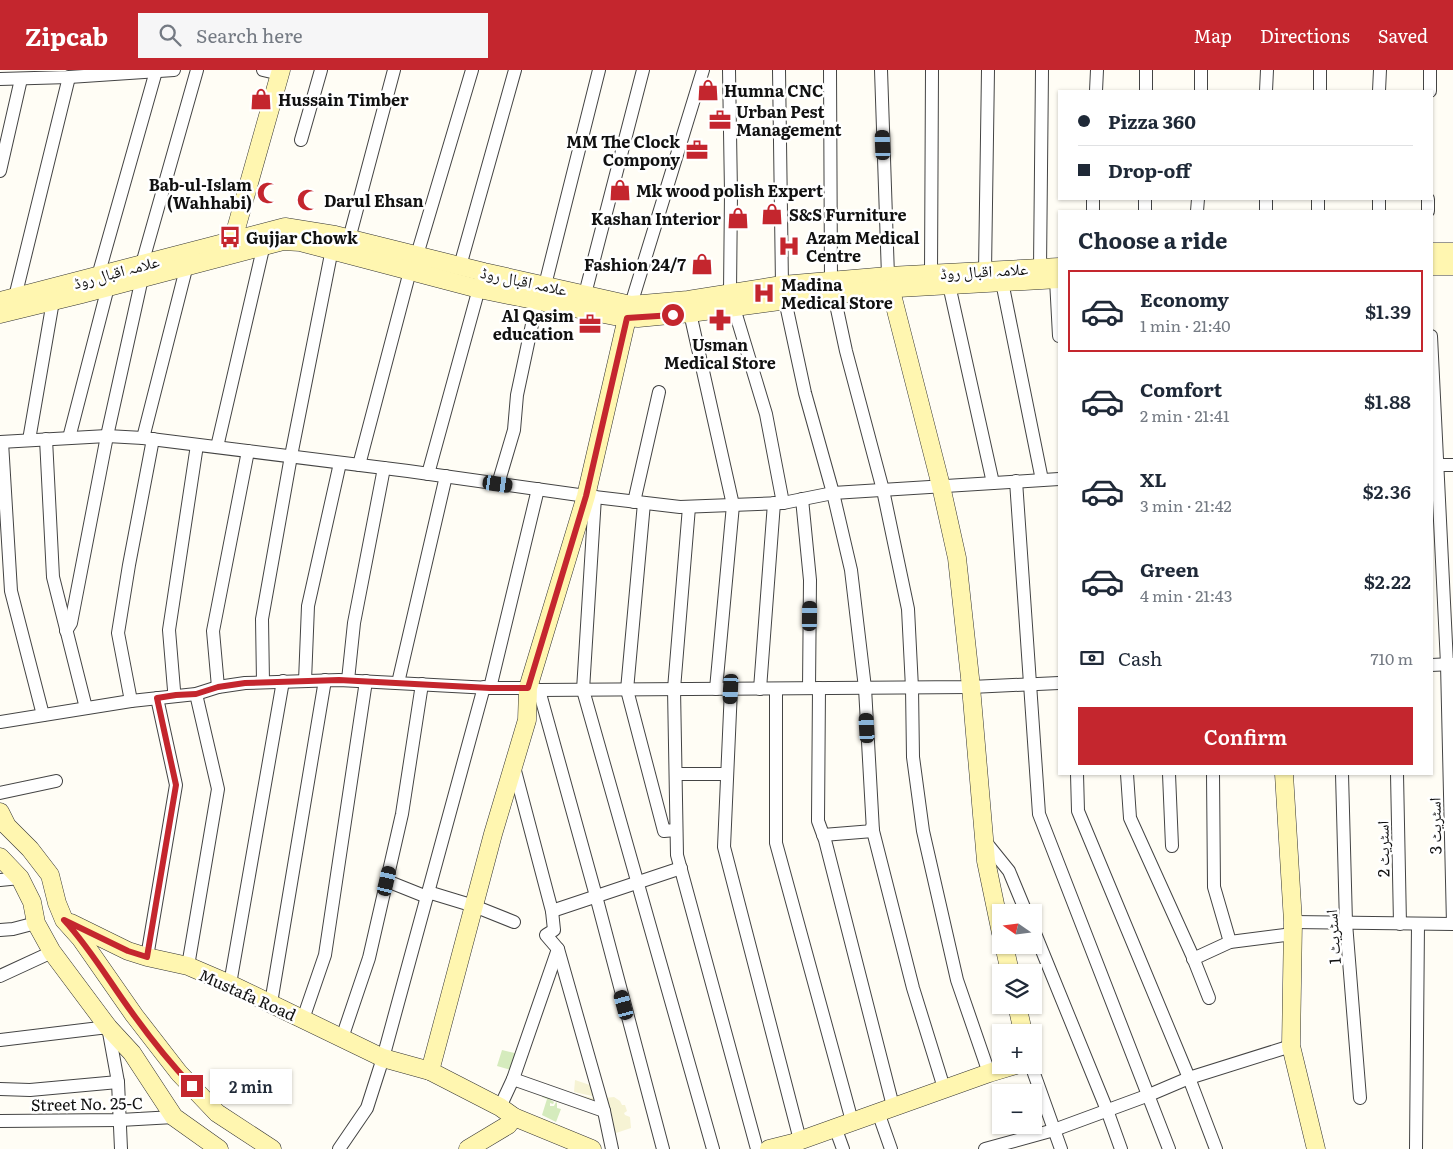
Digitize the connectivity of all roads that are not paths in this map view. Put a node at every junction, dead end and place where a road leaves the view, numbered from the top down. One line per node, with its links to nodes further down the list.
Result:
1 (197, 70): 49 (street)
2 (263, 70): 25 (street)
3 (321, 70): 36 (street)
4 (394, 70): 39 (street)
5 (472, 70): 44 (street)
6 (515, 70): 45 (street)
7 (599, 70): 59 (street)
8 (642, 70): 61 (street)
9 (703, 70): 65 (street)
10 (729, 70): 63 (street)
11 (778, 70): 60 (street)
12 (830, 70): 58 (street)
13 (881, 70): 55 (street)
14 (932, 70): 51 (street)
15 (988, 70): 50 (street)
16 (1042, 70): 48 (street)
17 (1097, 70): 29 (street)
18 (1146, 70): 30 (street)
19 (1201, 70): 31 (street)
20 (1267, 70): 32 (street)
21 (1320, 70): 33 (street)
22 (1380, 70): 34 (street)
23 (1430, 70): 35 (street)
24 (163, 71): 27 (street); 54 (street)
25 (281, 72): 40 (street)
26 (3, 76): 28 (street)
27 (69, 77): 28 (street); 62 (street)
28 (21, 79): 37 (street)
29 (1096, 90)
30 (1146, 90)
31 (1201, 90)
32 (1266, 90)
33 (1320, 90)
34 (1379, 90)
35 (1430, 90)
36 (301, 140)
37 (0, 172)
38 (266, 238): 39 (street, علامہ اقبال روڈ); 40 (street, علامہ اقبال روڈ); 77 (street)
39 (339, 242): 44 (street, علامہ اقبال روڈ); 79 (street)
40 (231, 248): 43 (street, علامہ اقبال روڈ)
41 (1433, 252): 42 (street)
42 (1453, 252)
43 (189, 258): 49 (street, علامہ اقبال روڈ); 72 (street)
44 (414, 263): 45 (street, علامہ اقبال روڈ); 53 (street, علامہ اقبال روڈ); 81 (street)
45 (460, 266): 53 (street, علامہ اقبال روڈ)
46 (1433, 266): 47 (street)
47 (1453, 266)
48 (1040, 268): 50 (street, علامہ اقبال روڈ); 52 (street, علامہ اقبال روڈ)
49 (142, 271): 54 (street, علامہ اقبال روڈ); 70 (street)
50 (985, 271): 51 (street, علامہ اقبال روڈ)
51 (931, 273): 55 (street, علامہ اقبال روڈ)
52 (1058, 275): 56 (street, علامہ اقبال روڈ)
53 (481, 280): 59 (street, علامہ اقبال روڈ); 85 (street)
54 (103, 281): 62 (street, علامہ اقبال روڈ); 64 (street, علامہ اقبال روڈ); 71 (street)
55 (889, 282): 57 (street, علامہ اقبال روڈ); 58 (street, علامہ اقبال روڈ); 92 (street)
56 (1002, 282): 57 (street, علامہ اقبال روڈ); 88 (street)
57 (949, 285): 90 (street)
58 (833, 288): 60 (street, علامہ اقبال روڈ); 94 (street)
59 (541, 293): 61 (street, علامہ اقبال روڈ); 65 (street, علامہ اقبال روڈ); 91 (street)
60 (784, 293): 63 (street, علامہ اقبال روڈ); 95 (street)
61 (585, 294): 65 (street, علامہ اقبال روڈ)
62 (8, 299)
63 (732, 300): 65 (street, علامہ اقبال روڈ); 66 (street, علامہ اقبال روڈ); 99 (street)
64 (53, 301): 67 (street, علامہ اقبال روڈ); 74 (street)
65 (629, 311): 66 (street, علامہ اقبال روڈ); 96 (street)
66 (690, 313): 100 (street)
67 (0, 314)
68 (658, 392): 98 (street)
69 (1433, 422): 82 (street, اسٹریٹ 3)
70 (107, 436): 71 (street); 72 (street); 102 (street)
71 (70, 438): 73 (street)
72 (148, 438): 76 (street); 132 (street)
73 (46, 439): 74 (street); 102 (street)
74 (29, 440): 75 (street)
75 (1, 442): 134 (street)
76 (197, 445): 77 (street); 130 (street)
77 (217, 447): 78 (street)
78 (248, 451): 79 (street); 115 (street)
79 (291, 456): 80 (street); 109 (street)
80 (340, 463): 81 (street); 107 (street)
81 (359, 465): 84 (street)
82 (1434, 465): 83 (street); 103 (street, اسٹریٹ 3)
83 (1453, 465)
84 (384, 468): 85 (street); 106 (street)
85 (428, 474): 86 (street)
86 (446, 476): 91 (street); 111 (street)
87 (1058, 478): 88 (street)
88 (1042, 480): 89 (street)
89 (1016, 481): 90 (street); 114 (street)
90 (993, 483): 92 (street)
91 (498, 484): 93 (street)
92 (941, 486): 94 (street); 117 (street)
93 (538, 489): 96 (street); 116 (street)
94 (883, 490): 95 (street); 120 (street)
95 (833, 493): 97 (street); 119 (street)
96 (591, 496): 98 (street); 121 (street); 127 (street)
97 (802, 499): 99 (street); 118 (street)
98 (639, 502): 101 (street); 128 (street)
99 (779, 503): 100 (street); 125 (street)
100 (733, 505): 101 (street); 123 (street)
101 (689, 507): 122 (street)
102 (66, 632): 133 (street)
103 (1450, 664): 104 (street); 172 (street, اسٹریٹ 3)
104 (1433, 665)
105 (325, 680): 106 (street); 107 (street); 185 (street)
106 (348, 680): 108 (street)
107 (305, 681): 110 (street)
108 (366, 681): 111 (street); 186 (street)
109 (263, 682): 110 (street); 115 (street)
110 (283, 682): 183 (street)
111 (398, 683): 113 (street)
112 (1058, 683): 114 (street)
113 (422, 684): 116 (street); 158 (street)
114 (1030, 684): 117 (street); 202 (street)
115 (218, 687): 129 (street)
116 (487, 687): 121 (street); 160 (street)
117 (971, 687): 120 (street); 152 (street)
118 (814, 688): 119 (street); 126 (street); 151 (street)
119 (864, 688): 120 (street); 149 (street)
120 (912, 688): 195 (street)
121 (533, 689): 127 (street); 136 (street); 161 (street)
122 (674, 689): 123 (street); 128 (street); 137 (street)
123 (716, 689): 124 (street)
124 (731, 689): 125 (street); 138 (street)
125 (760, 689): 126 (street)
126 (776, 689): 211 (street)
127 (583, 690): 128 (street); 159 (street)
128 (627, 690): 150 (street)
129 (196, 694): 130 (street); 181 (street)
130 (176, 695): 131 (street)
131 (157, 698): 132 (street); 179 (street)
132 (130, 700): 133 (street)
133 (86, 708): 134 (street)
134 (44, 715): 135 (street)
135 (0, 722)
136 (514, 767): 164 (street); 165 (street)
137 (676, 774): 138 (street); 150 (street)
138 (727, 774): 214 (street)
139 (1077, 775): 197 (street)
140 (1127, 775): 180 (street)
141 (1169, 775): 153 (street)
142 (1213, 775): 175 (street)
143 (1284, 775): 173 (street)
144 (1342, 775): 169 (street, اسٹریٹ 1)
145 (1397, 775): 170 (street, اسٹریٹ 2)
146 (56, 782): 147 (street)
147 (0, 793)
148 (0, 812): 166 (street)
149 (872, 827): 151 (street); 200 (street)
150 (676, 830): 155 (street)
151 (823, 835): 204 (street)
152 (984, 840): 162 (street); 163 (street)
153 (1172, 846)
154 (0, 857): 156 (street)
155 (680, 868): 159 (street); 224 (street)
156 (20, 878): 157 (street); 167 (street)
157 (0, 880)
158 (387, 881): 160 (street); 188 (street)
159 (638, 882): 161 (street); 223 (street)
160 (428, 894): 164 (street); 192 (street)
161 (596, 896): 165 (street); 222 (street)
162 (995, 904)
163 (1023, 904)
164 (474, 906): 168 (street); 193 (street)
165 (552, 911): 176 (street)
166 (64, 920): 179 (street, Mustafa Road); 218 (street)
167 (36, 922): 174 (street); 178 (street)
168 (514, 922)
169 (1346, 923): 170 (street); 173 (street); 203 (street, اسٹریٹ 1)
170 (1400, 924): 171 (street)
171 (1418, 924): 172 (street); 234 (street)
172 (1453, 924)
173 (1293, 928): 175 (street); 190 (street)
174 (0, 930)
175 (1230, 942): 180 (street)
176 (558, 949): 198 (street); 206 (street)
177 (1042, 950): 205 (street)
178 (52, 952): 182 (street); 187 (street)
179 (147, 957): 181 (street, Mustafa Road)
180 (1193, 959): 184 (street)
181 (188, 966): 183 (street, Mustafa Road)
182 (0, 976)
183 (230, 984): 185 (street, Mustafa Road)
184 (1209, 998)
185 (271, 1003): 186 (street, Mustafa Road)
186 (303, 1019): 188 (street, Mustafa Road)
187 (108, 1027): 189 (street); 199 (street); 208 (street)
188 (342, 1038): 192 (street, Mustafa Road)
189 (0, 1040)
190 (1291, 1046): 197 (street); 233 (street)
191 (639, 1057): 222 (street)
192 (383, 1058): 193 (street, Mustafa Road); 219 (street)
193 (430, 1071): 207 (street, Mustafa Road)
194 (992, 1072): 195 (street)
195 (989, 1073): 200 (street)
196 (1034, 1074): 213 (street)
197 (1189, 1078): 202 (street); 232 (street)
198 (513, 1079): 206 (street); 207 (street)
199 (118, 1082): 201 (street); 209 (street)
200 (944, 1088): 204 (street)
201 (0, 1089)
202 (1149, 1095): 205 (street); 231 (street)
203 (1360, 1098)
204 (885, 1109): 211 (street); 227 (street)
205 (1107, 1110): 213 (street); 230 (street)
206 (604, 1111): 221 (street)
207 (507, 1112): 215 (street, Mustafa Road); 220 (street)
208 (174, 1117): 209 (street, Street No. 25-C); 217 (street)
209 (120, 1120): 210 (street, Street No. 25-C); 216 (street)
210 (0, 1121)
211 (852, 1121): 212 (street)
212 (835, 1128): 214 (street); 226 (street)
213 (1054, 1130): 228 (street); 229 (street)
214 (796, 1144): 225 (street)
215 (581, 1147)
216 (121, 1149)
217 (219, 1149)
218 (272, 1149)
219 (339, 1149)
220 (468, 1149)
221 (612, 1149)
222 (663, 1149)
223 (714, 1149)
224 (757, 1149)
225 (769, 1149)
226 (842, 1149)
227 (891, 1149)
228 (986, 1149)
229 (1061, 1149)
230 (1121, 1149)
231 (1169, 1149)
232 (1216, 1149)
233 (1316, 1149)
234 (1416, 1149)

